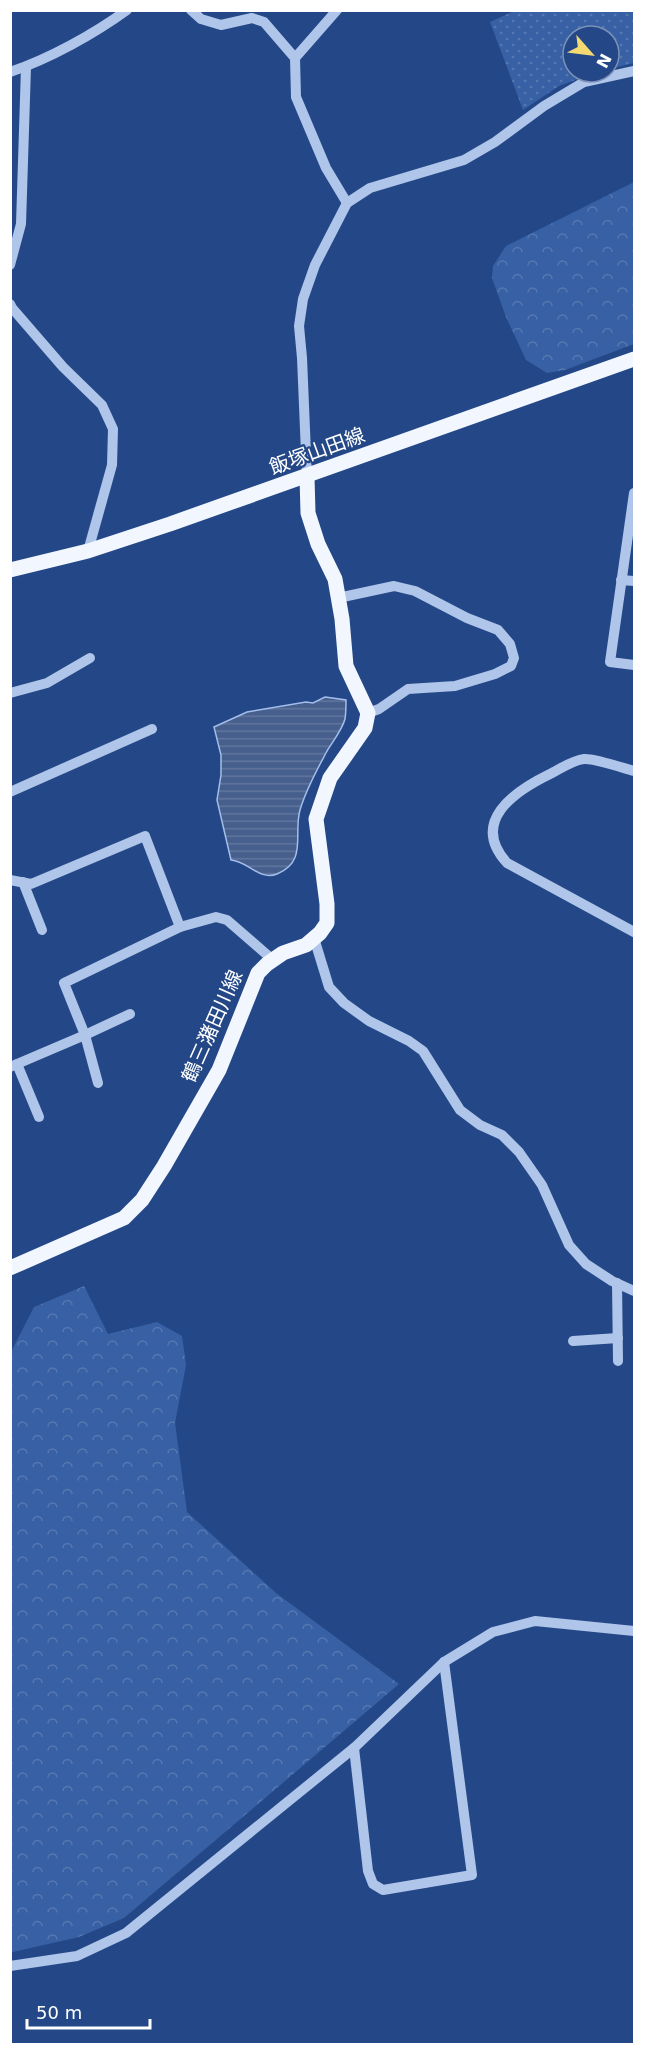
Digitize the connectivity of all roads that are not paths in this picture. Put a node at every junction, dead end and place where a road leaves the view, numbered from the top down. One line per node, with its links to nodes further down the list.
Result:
1 (127, 10): 5 (street)
2 (190, 10): 4 (street)
3 (337, 10): 4 (street)
4 (295, 58): 8 (street)
5 (26, 67): 7 (street); 9 (street)
6 (634, 71): 8 (street)
7 (10, 72)
8 (346, 203): 12 (street)
9 (10, 264)
10 (10, 304): 15 (street)
11 (634, 359): 12 (main road, 飯塚山田線)
12 (307, 477): 15 (main road, 飯塚山田線); 19 (main road)
13 (634, 493): 14 (street)
14 (633, 505): 17 (street)
15 (88, 551): 16 (main road, 飯塚山田線)
16 (10, 570)
17 (621, 580): 18 (street); 21 (street)
18 (634, 581)
19 (338, 598): 23 (main road); 23 (street)
20 (90, 658): 22 (street)
21 (634, 665)
22 (10, 693)
23 (369, 713): 32 (main road)
24 (152, 729): 26 (street)
25 (634, 771): 31 (street)
26 (10, 792)
27 (10, 880): 28 (street)
28 (23, 882): 29 (street); 30 (street)
29 (180, 927): 33 (street); 35 (street)
30 (42, 930)
31 (634, 932)
32 (314, 938): 33 (main road, 鶴三潴田川線); 40 (street)
33 (273, 960): 39 (main road, 鶴三潴田川線)
34 (130, 1014): 35 (street)
35 (85, 1035): 36 (street); 37 (street)
36 (14, 1066): 38 (street)
37 (99, 1083)
38 (39, 1117)
39 (10, 1268)
40 (617, 1283): 41 (street); 42 (street)
41 (634, 1291)
42 (618, 1338): 43 (street); 44 (street)
43 (573, 1341)
44 (618, 1361)
45 (634, 1631): 46 (street)
46 (444, 1662): 47 (street); 47 (street)
47 (354, 1748): 48 (street)
48 (10, 1966)

